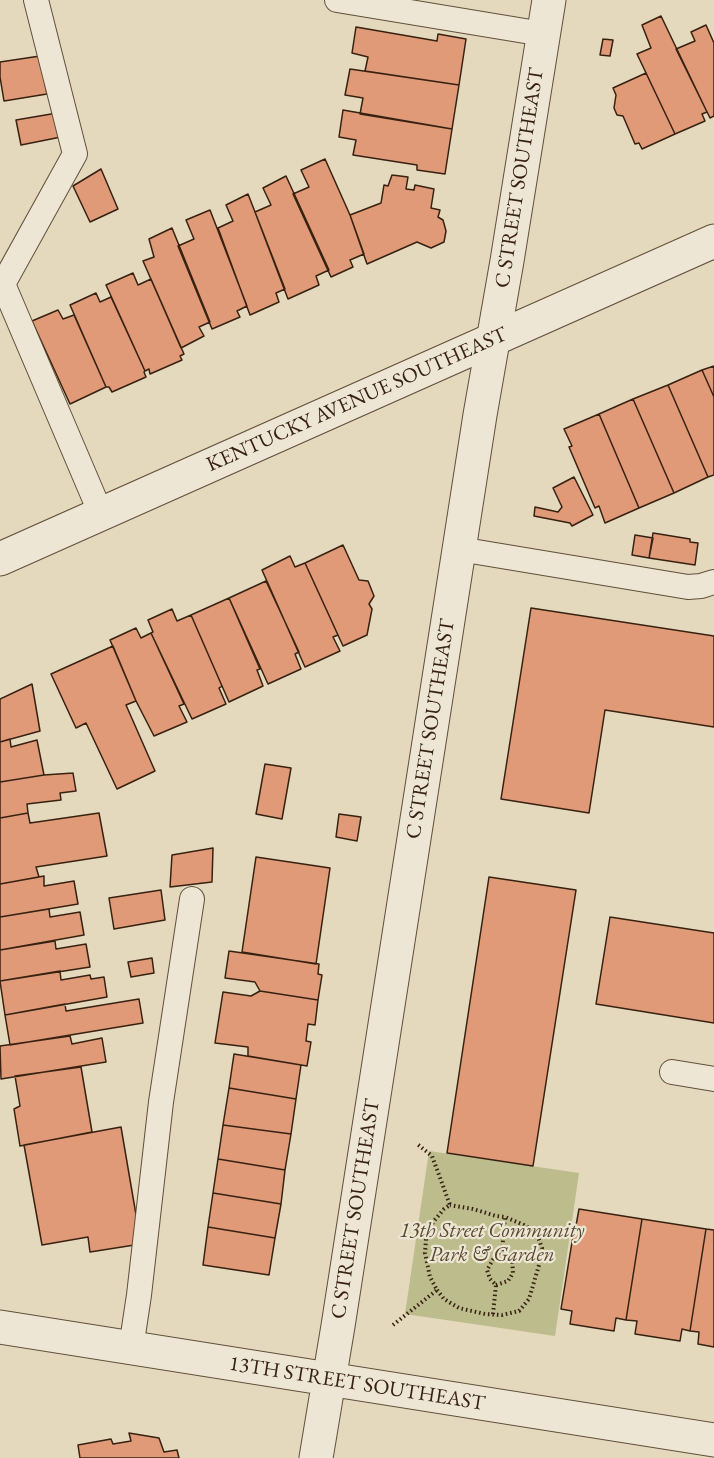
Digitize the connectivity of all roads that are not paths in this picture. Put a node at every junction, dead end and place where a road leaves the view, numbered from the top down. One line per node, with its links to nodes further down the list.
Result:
1 (36, 0): 7 (lane)
2 (337, 0): 4 (lane)
3 (549, 0): 4 (street, C STREET SOUTHEAST)
4 (543, 34): 6 (street, C STREET SOUTHEAST)
5 (714, 241): 6 (street, KENTUCKY AVENUE SOUTHEAST)
6 (494, 339): 7 (street, KENTUCKY AVENUE SOUTHEAST); 8 (street, C STREET SOUTHEAST)
7 (101, 514): 9 (street, KENTUCKY AVENUE SOUTHEAST)
8 (459, 549): 10 (lane); 16 (street, C STREET SOUTHEAST)
9 (0, 559)
10 (714, 582)
11 (192, 899): 15 (lane)
12 (672, 1072): 13 (lane)
13 (714, 1079)
14 (0, 1327): 15 (street, 13TH STREET SOUTHEAST)
15 (131, 1348): 16 (street, 13TH STREET SOUTHEAST)
16 (329, 1379): 17 (street, 13TH STREET SOUTHEAST); 18 (street, C STREET SOUTHEAST)
17 (714, 1440)
18 (316, 1458)

